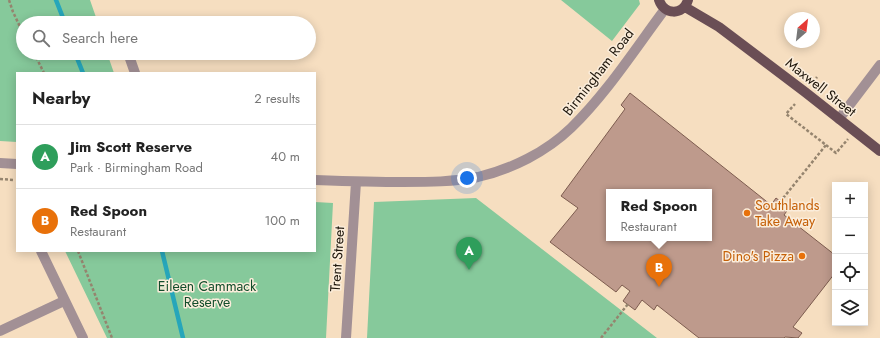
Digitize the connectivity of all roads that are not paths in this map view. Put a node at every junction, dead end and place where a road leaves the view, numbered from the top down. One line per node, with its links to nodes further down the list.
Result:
1 (687, 3): 2 (main road); 6 (main road, Maxwell Street)
2 (662, 4): 11 (street, Birmingham Road)
3 (130, 60): 5 (street)
4 (880, 65): 6 (street)
5 (135, 72)
6 (839, 119): 7 (main road, Maxwell Street)
7 (880, 151)
8 (0, 163): 9 (street)
9 (16, 164)
10 (316, 180): 11 (street, Birmingham Road)
11 (356, 182): 16 (street, Trent Street)
12 (41, 252): 13 (street)
13 (64, 301): 14 (street); 15 (street)
14 (0, 331)
15 (83, 338)
16 (346, 338)

